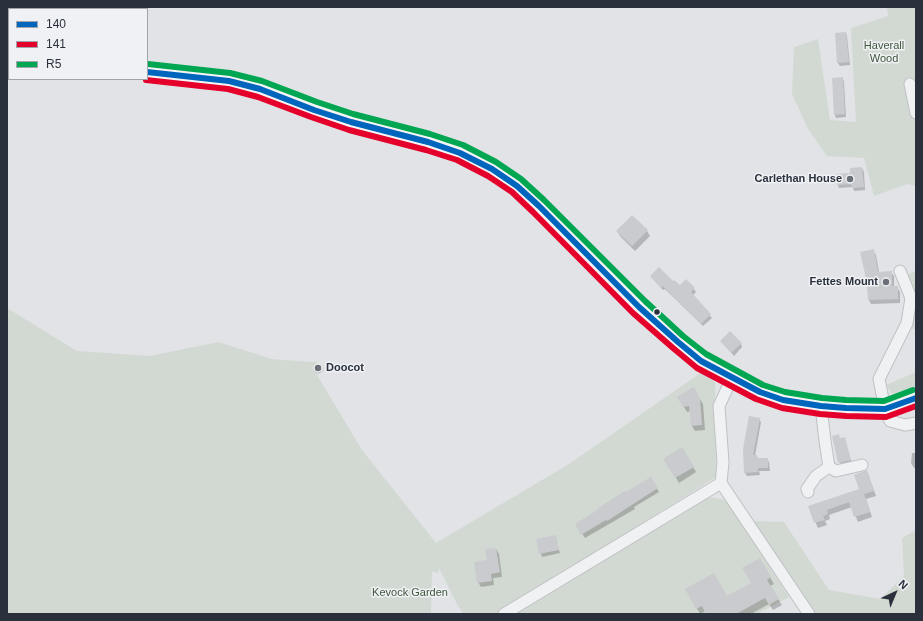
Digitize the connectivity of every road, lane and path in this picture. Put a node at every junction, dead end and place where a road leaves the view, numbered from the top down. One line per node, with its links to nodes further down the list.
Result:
1 (148, 72): 5 (main road)
2 (910, 84): 3 (street)
3 (916, 113)
4 (900, 271): 8 (street)
5 (732, 378): 7 (main road); 12 (street)
6 (916, 398): 8 (main road)
7 (821, 406): 8 (main road); 11 (street)
8 (885, 409): 9 (street)
9 (916, 423)
10 (862, 465): 11 (street)
11 (829, 467): 13 (street)
12 (721, 483): 14 (street); 15 (street)
13 (808, 492)
14 (504, 614)
15 (808, 614)

